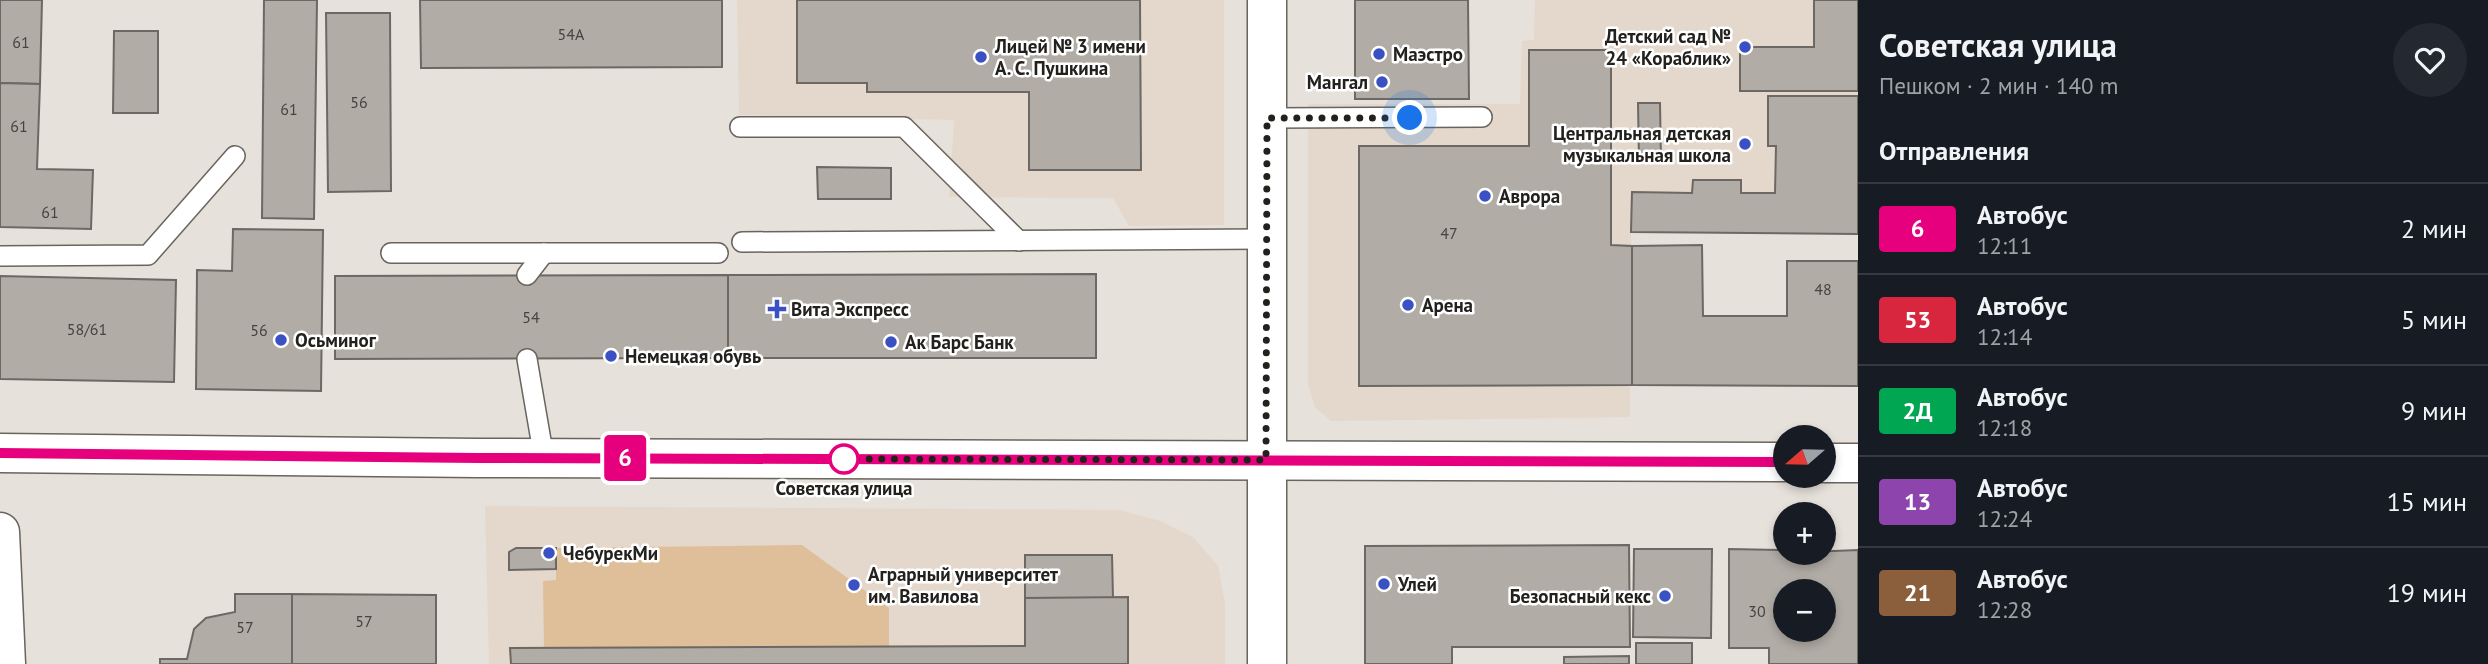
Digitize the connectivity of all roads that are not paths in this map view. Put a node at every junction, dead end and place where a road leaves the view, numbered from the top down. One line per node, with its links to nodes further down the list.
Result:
1 (1267, 0): 3 (street)
2 (1482, 117): 3 (lane)
3 (1267, 118): 6 (street)
4 (740, 127): 7 (lane)
5 (235, 156): 12 (lane)
6 (1266, 239): 7 (lane); 17 (street)
7 (1019, 241): 8 (lane)
8 (743, 242)
9 (391, 253): 10 (lane)
10 (544, 253): 11 (lane); 13 (lane)
11 (718, 253)
12 (0, 256)
13 (527, 275)
14 (527, 359): 16 (lane)
15 (0, 453): 16 (street)
16 (544, 458): 17 (street)
17 (1266, 460): 18 (street); 23 (street)
18 (1773, 462)
19 (1836, 463): 20 (street)
20 (1858, 463)
21 (0, 532): 22 (street)
22 (6, 664)
23 (1267, 664)

